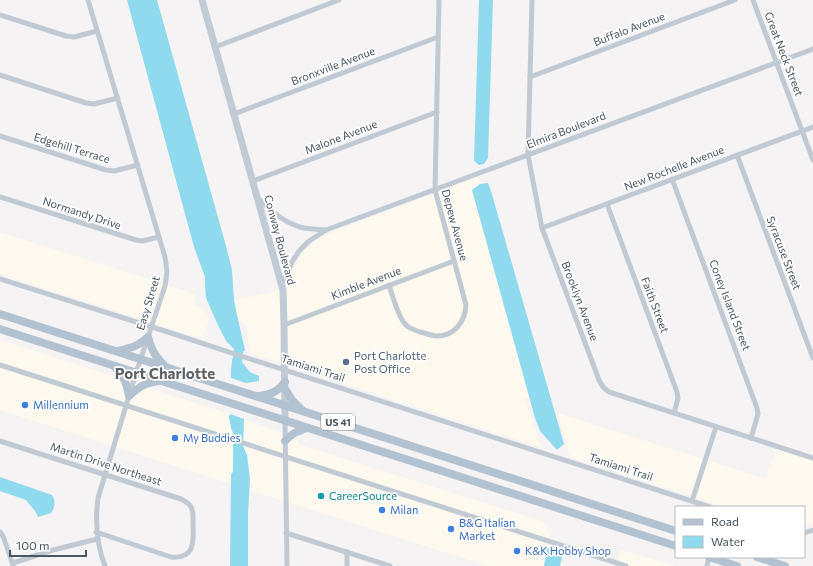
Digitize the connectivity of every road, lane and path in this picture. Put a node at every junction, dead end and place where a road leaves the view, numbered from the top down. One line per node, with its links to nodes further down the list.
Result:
1 (88, 0): 10 (street, Easy Street)
2 (202, 0): 12 (street, Conway Boulevard)
3 (339, 0): 12 (street)
4 (439, 0): 11 (street, Depew Avenue)
5 (538, 0): 8 (street)
6 (736, 0): 16 (street, Buffalo Avenue)
7 (753, 0): 14 (street, Great Neck Street)
8 (532, 1): 16 (street, Brooklyn Avenue)
9 (0, 15): 10 (street)
10 (97, 31): 17 (street, Easy Street)
11 (438, 37): 18 (street, Depew Avenue); 19 (street, Bronxville Avenue)
12 (215, 46): 19 (street, Conway Boulevard)
13 (813, 49): 14 (street, Elmira Boulevard)
14 (776, 62): 21 (street, Great Neck Street); 23 (street, Elmira Boulevard)
15 (0, 75): 17 (street)
16 (530, 77): 23 (street, Brooklyn Avenue)
17 (118, 98): 26 (street, Easy Street)
18 (437, 112): 28 (street, Malone Avenue); 29 (street, Depew Avenue)
19 (234, 114): 28 (street, Conway Boulevard)
20 (813, 127): 21 (street, New Rochelle Avenue)
21 (802, 131): 24 (street, New Rochelle Avenue); 25 (street, Great Neck Street)
22 (0, 136): 26 (street, Edgehill Terrace)
23 (528, 155): 29 (street, Elmira Boulevard); 33 (street, Brooklyn Avenue)
24 (737, 155): 27 (street, New Rochelle Avenue); 46 (street, Syracuse Street)
25 (813, 160)
26 (138, 165): 35 (street, Easy Street)
27 (672, 180): 32 (street, New Rochelle Avenue); 64 (street, Coney Island Street)
28 (253, 181): 31 (street, Conway Boulevard)
29 (435, 190): 34 (street, Elmira Boulevard); 36 (street, Depew Avenue)
30 (0, 197): 35 (street, Normandy Drive)
31 (257, 197): 34 (street, Elmira Boulevard); 38 (street, Conway Boulevard)
32 (607, 204): 33 (street, New Rochelle Avenue); 60 (street, Faith Street)
33 (542, 228): 60 (street, Brooklyn Avenue)
34 (326, 230): 38 (street, Elmira Boulevard)
35 (159, 237): 42 (street, Easy Street)
36 (454, 261): 39 (street, Kimble Avenue); 39 (street, Depew Avenue)
37 (0, 279): 42 (street, Tamiami Trail)
38 (281, 283): 41 (street, Conway Boulevard)
39 (389, 286): 41 (street, Kimble Avenue)
40 (0, 314): 45 (main road, US 41)
41 (284, 325): 51 (street, Conway Boulevard)
42 (152, 327): 44 (street, Easy Street); 51 (street, Tamiami Trail)
43 (0, 329): 49 (main road, US 41)
44 (148, 337): 45 (main road); 47 (street, Easy Street); 50 (main road)
45 (116, 351): 47 (main road, US 41)
46 (813, 358)
47 (141, 359): 50 (main road, US 41); 52 (street, Easy Street)
48 (0, 365): 58 (street)
49 (113, 366): 52 (main road, US 41); 55 (main road)
50 (165, 367): 56 (main road, US 41)
51 (285, 370): 54 (street, Conway Boulevard); 70 (street, Tamiami Trail)
52 (136, 373): 53 (main road, US 41); 55 (street, Easy Street)
53 (161, 381): 55 (main road); 61 (main road, US 41)
54 (285, 384): 56 (main road); 57 (street, Conway Boulevard); 59 (main road)
55 (130, 396): 58 (street, Easy Street)
56 (257, 396): 57 (main road, US 41)
57 (284, 405): 59 (main road, US 41); 61 (street, Conway Boulevard)
58 (127, 406): 67 (street); 69 (street, Easy Street)
59 (304, 412): 72 (main road, US 41)
60 (674, 413): 62 (street, Brooklyn Avenue)
61 (285, 420): 63 (main road, US 41); 66 (street, Conway Boulevard)
62 (716, 427): 64 (street, Brooklyn Avenue); 70 (street)
63 (308, 428): 66 (main road); 77 (main road, US 41)
64 (751, 438): 68 (street, Brooklyn Avenue)
65 (0, 441): 69 (street, Martin Drive Northeast)
66 (285, 441): 67 (street, Conway Boulevard)
67 (285, 457): 75 (street, Conway Boulevard); 81 (street)
68 (813, 458)
69 (105, 474): 74 (street, Easy Street); 74 (street, Martin Drive Northeast)
70 (692, 501): 71 (street, Tamiami Trail)
71 (707, 506)
72 (675, 531)
73 (0, 532): 82 (street)
74 (96, 532): 76 (street, Easy Street)
75 (286, 533): 78 (street); 84 (street, Conway Boulevard)
76 (97, 539): 82 (street); 83 (street, Easy Street)
77 (675, 546)
78 (347, 552): 85 (street); 86 (street)
79 (712, 558): 88 (main road)
80 (760, 558): 89 (main road)
81 (609, 563): 87 (street)
82 (13, 565)
83 (105, 566)
84 (286, 566)
85 (347, 566)
86 (390, 566)
87 (626, 566)
88 (737, 566)
89 (785, 566)

